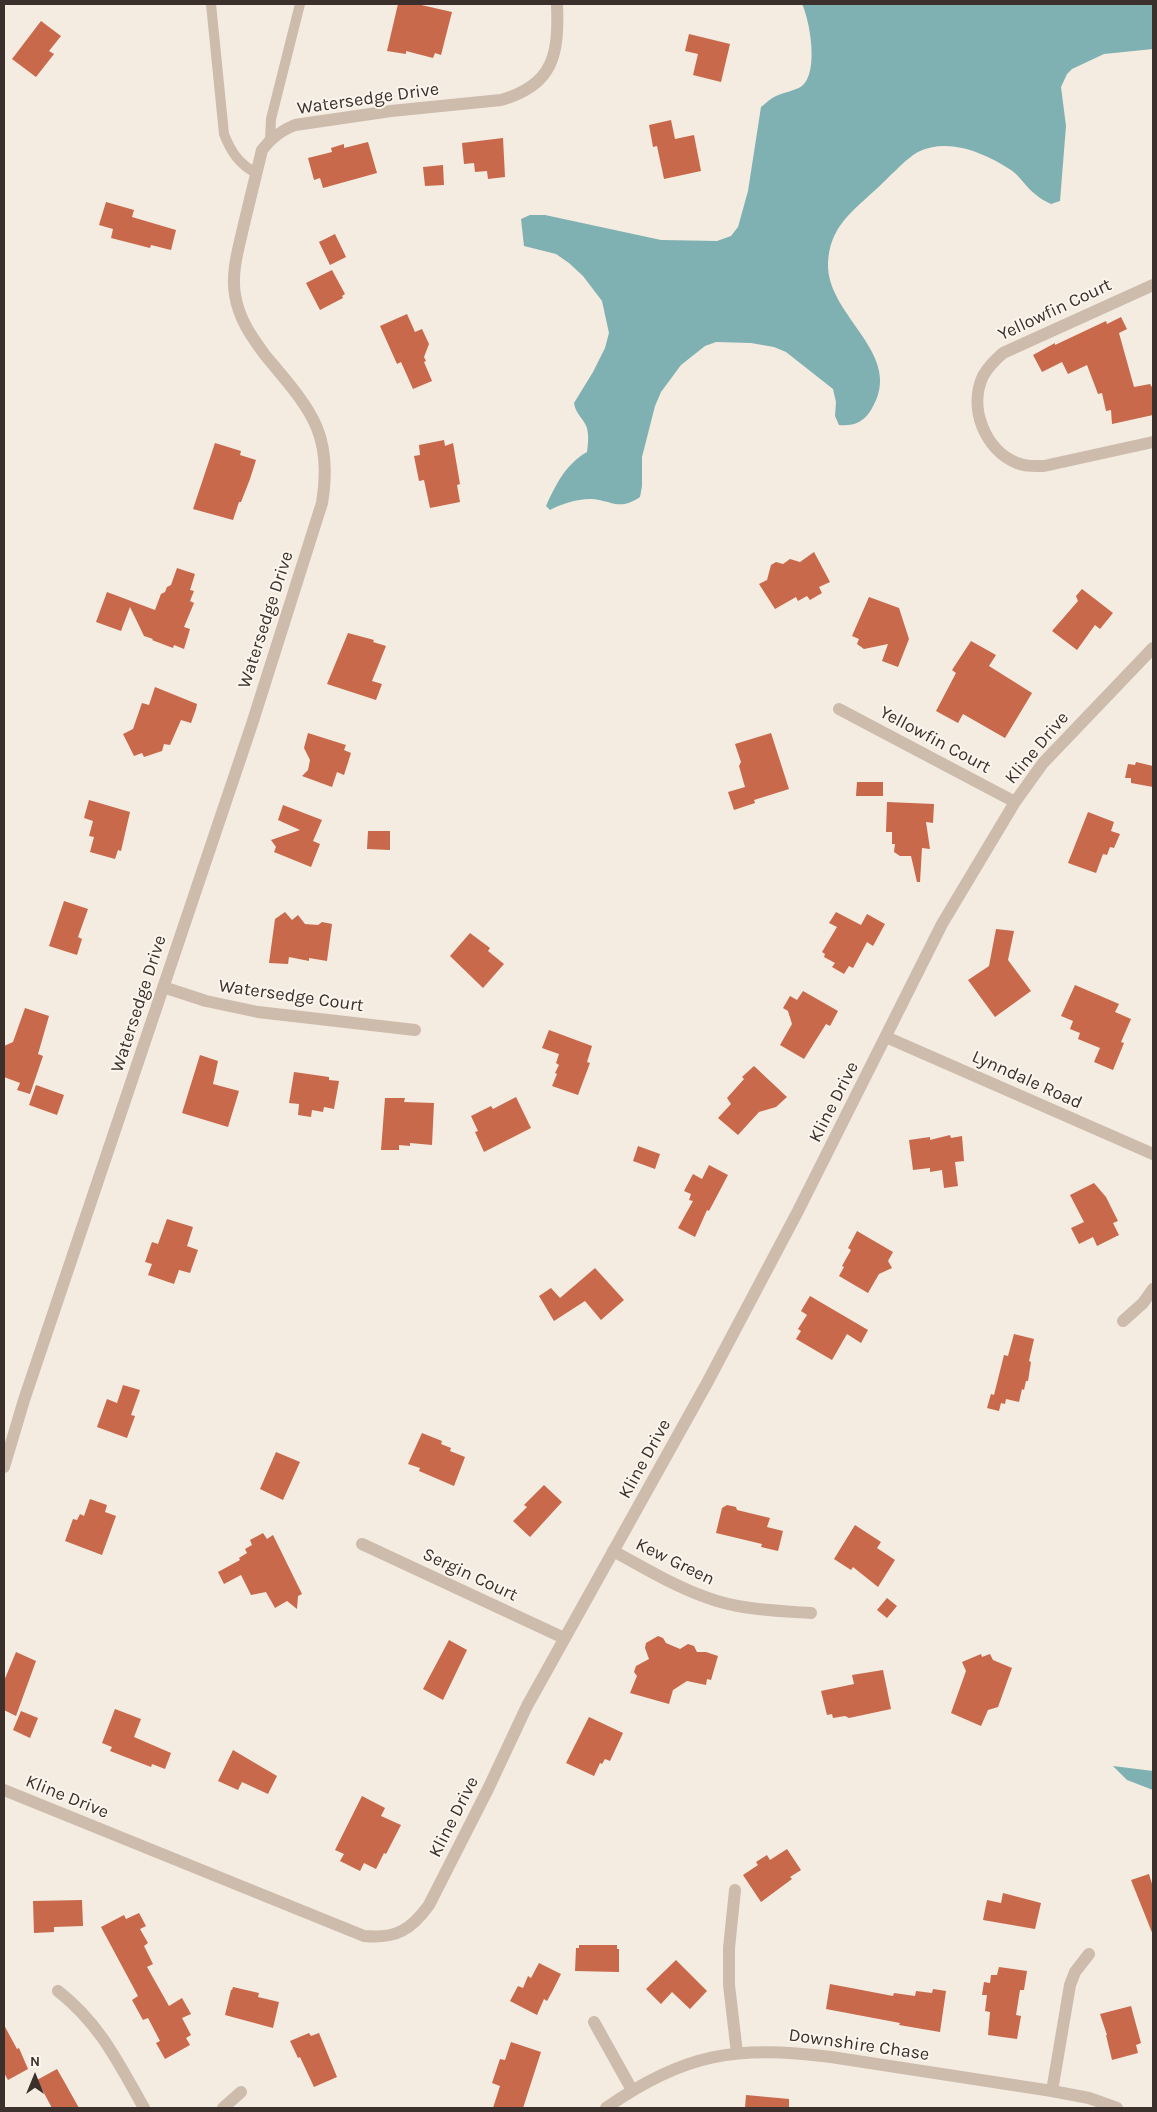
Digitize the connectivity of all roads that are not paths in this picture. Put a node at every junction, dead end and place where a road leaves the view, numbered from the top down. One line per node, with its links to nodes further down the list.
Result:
1 (211, 4): 5 (lane)
2 (300, 4): 4 (lane)
3 (557, 4): 4 (street, Watersedge Drive)
4 (270, 140): 5 (street, Watersedge Drive)
5 (256, 173): 11 (street, Watersedge Drive)
6 (1153, 285): 7 (street, Yellowfin Court)
7 (1153, 442)
8 (1153, 648): 10 (street, Kline Drive)
9 (839, 710): 10 (street, Yellowfin Court)
10 (1015, 802): 13 (street, Kline Drive)
11 (163, 987): 12 (street, Watersedge Court); 17 (street, Watersedge Drive)
12 (415, 1030)
13 (886, 1037): 14 (street, Lynndale Road); 19 (street, Kline Drive)
14 (1153, 1154)
15 (1153, 1289): 16 (street)
16 (1123, 1321)
17 (4, 1467)
18 (362, 1544): 21 (street, Sergin Court)
19 (614, 1551): 20 (street, Kew Green); 21 (street, Kline Drive)
20 (811, 1613)
21 (564, 1638): 22 (street, Kline Drive)
22 (4, 1790)
23 (735, 1890): 27 (street)
24 (1089, 1954): 29 (street)
25 (58, 1991): 31 (street)
26 (594, 2022): 28 (street)
27 (737, 2052): 28 (street, Downshire Chase); 29 (street, Downshire Chase)
28 (632, 2090): 33 (street, Downshire Chase)
29 (1052, 2091): 34 (street, Downshire Chase)
30 (241, 2092): 32 (street)
31 (144, 2108)
32 (223, 2108)
33 (606, 2108)
34 (1117, 2108)

